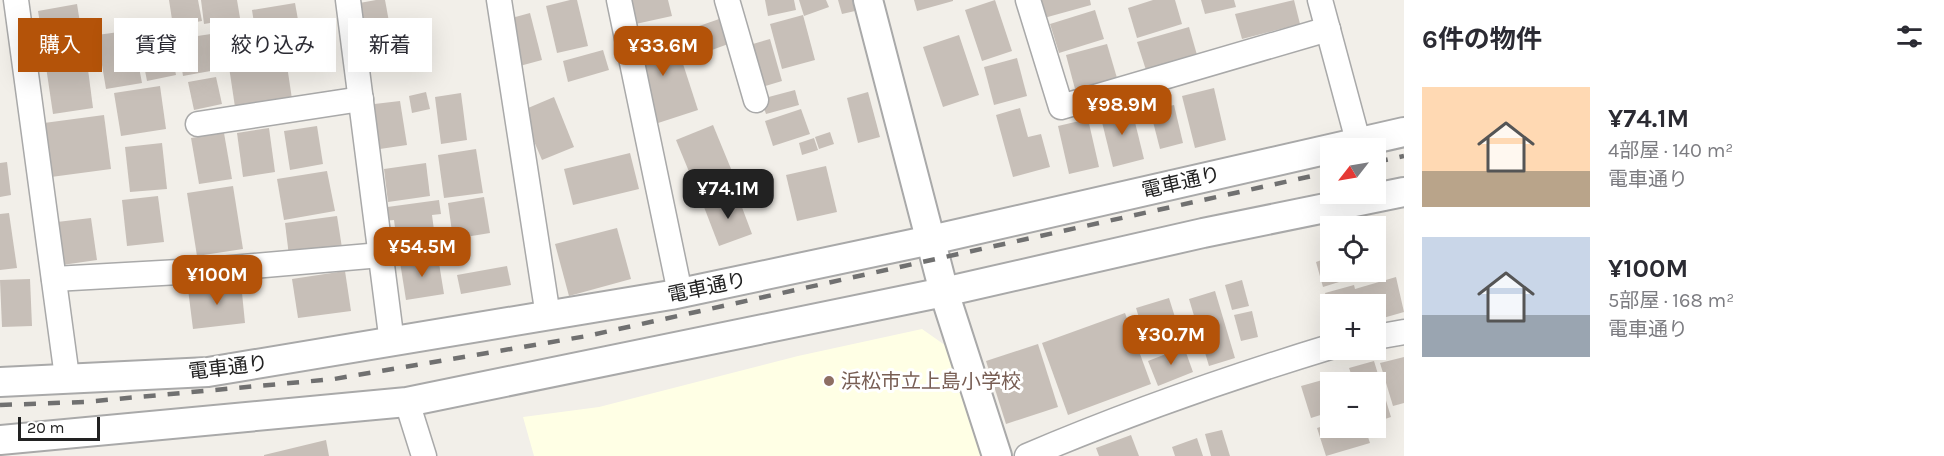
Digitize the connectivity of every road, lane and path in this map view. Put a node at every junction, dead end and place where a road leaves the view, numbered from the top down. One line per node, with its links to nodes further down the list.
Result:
1 (16, 0): 20 (street)
2 (348, 0): 10 (street)
3 (499, 0): 23 (street)
4 (619, 0): 22 (street)
5 (728, 0): 11 (street)
6 (868, 0): 18 (street)
7 (1028, 0): 9 (street)
8 (1320, 0): 9 (street)
9 (1328, 29): 14 (street)
10 (361, 99): 12 (street); 19 (street)
11 (756, 100)
12 (198, 124)
13 (1404, 132): 15 (street, 電車通り)
14 (1357, 138)
15 (1373, 138)
16 (1320, 150): 18 (street, 電車通り)
17 (1404, 192): 21 (street)
18 (931, 240): 21 (street); 22 (street, 電車通り)
19 (381, 255): 20 (street); 26 (street)
20 (54, 279): 28 (street)
21 (944, 292): 30 (street); 33 (street)
22 (680, 293): 23 (street, 電車通り)
23 (548, 316): 26 (street, 電車通り)
24 (1404, 332): 25 (street)
25 (1386, 335)
26 (393, 343): 28 (street, 電車通り)
27 (1320, 350): 34 (street)
28 (67, 377): 29 (street, 電車通り)
29 (0, 382)
30 (407, 402): 31 (street); 32 (street)
31 (0, 440)
32 (424, 456)
33 (998, 456)
34 (1027, 456)

